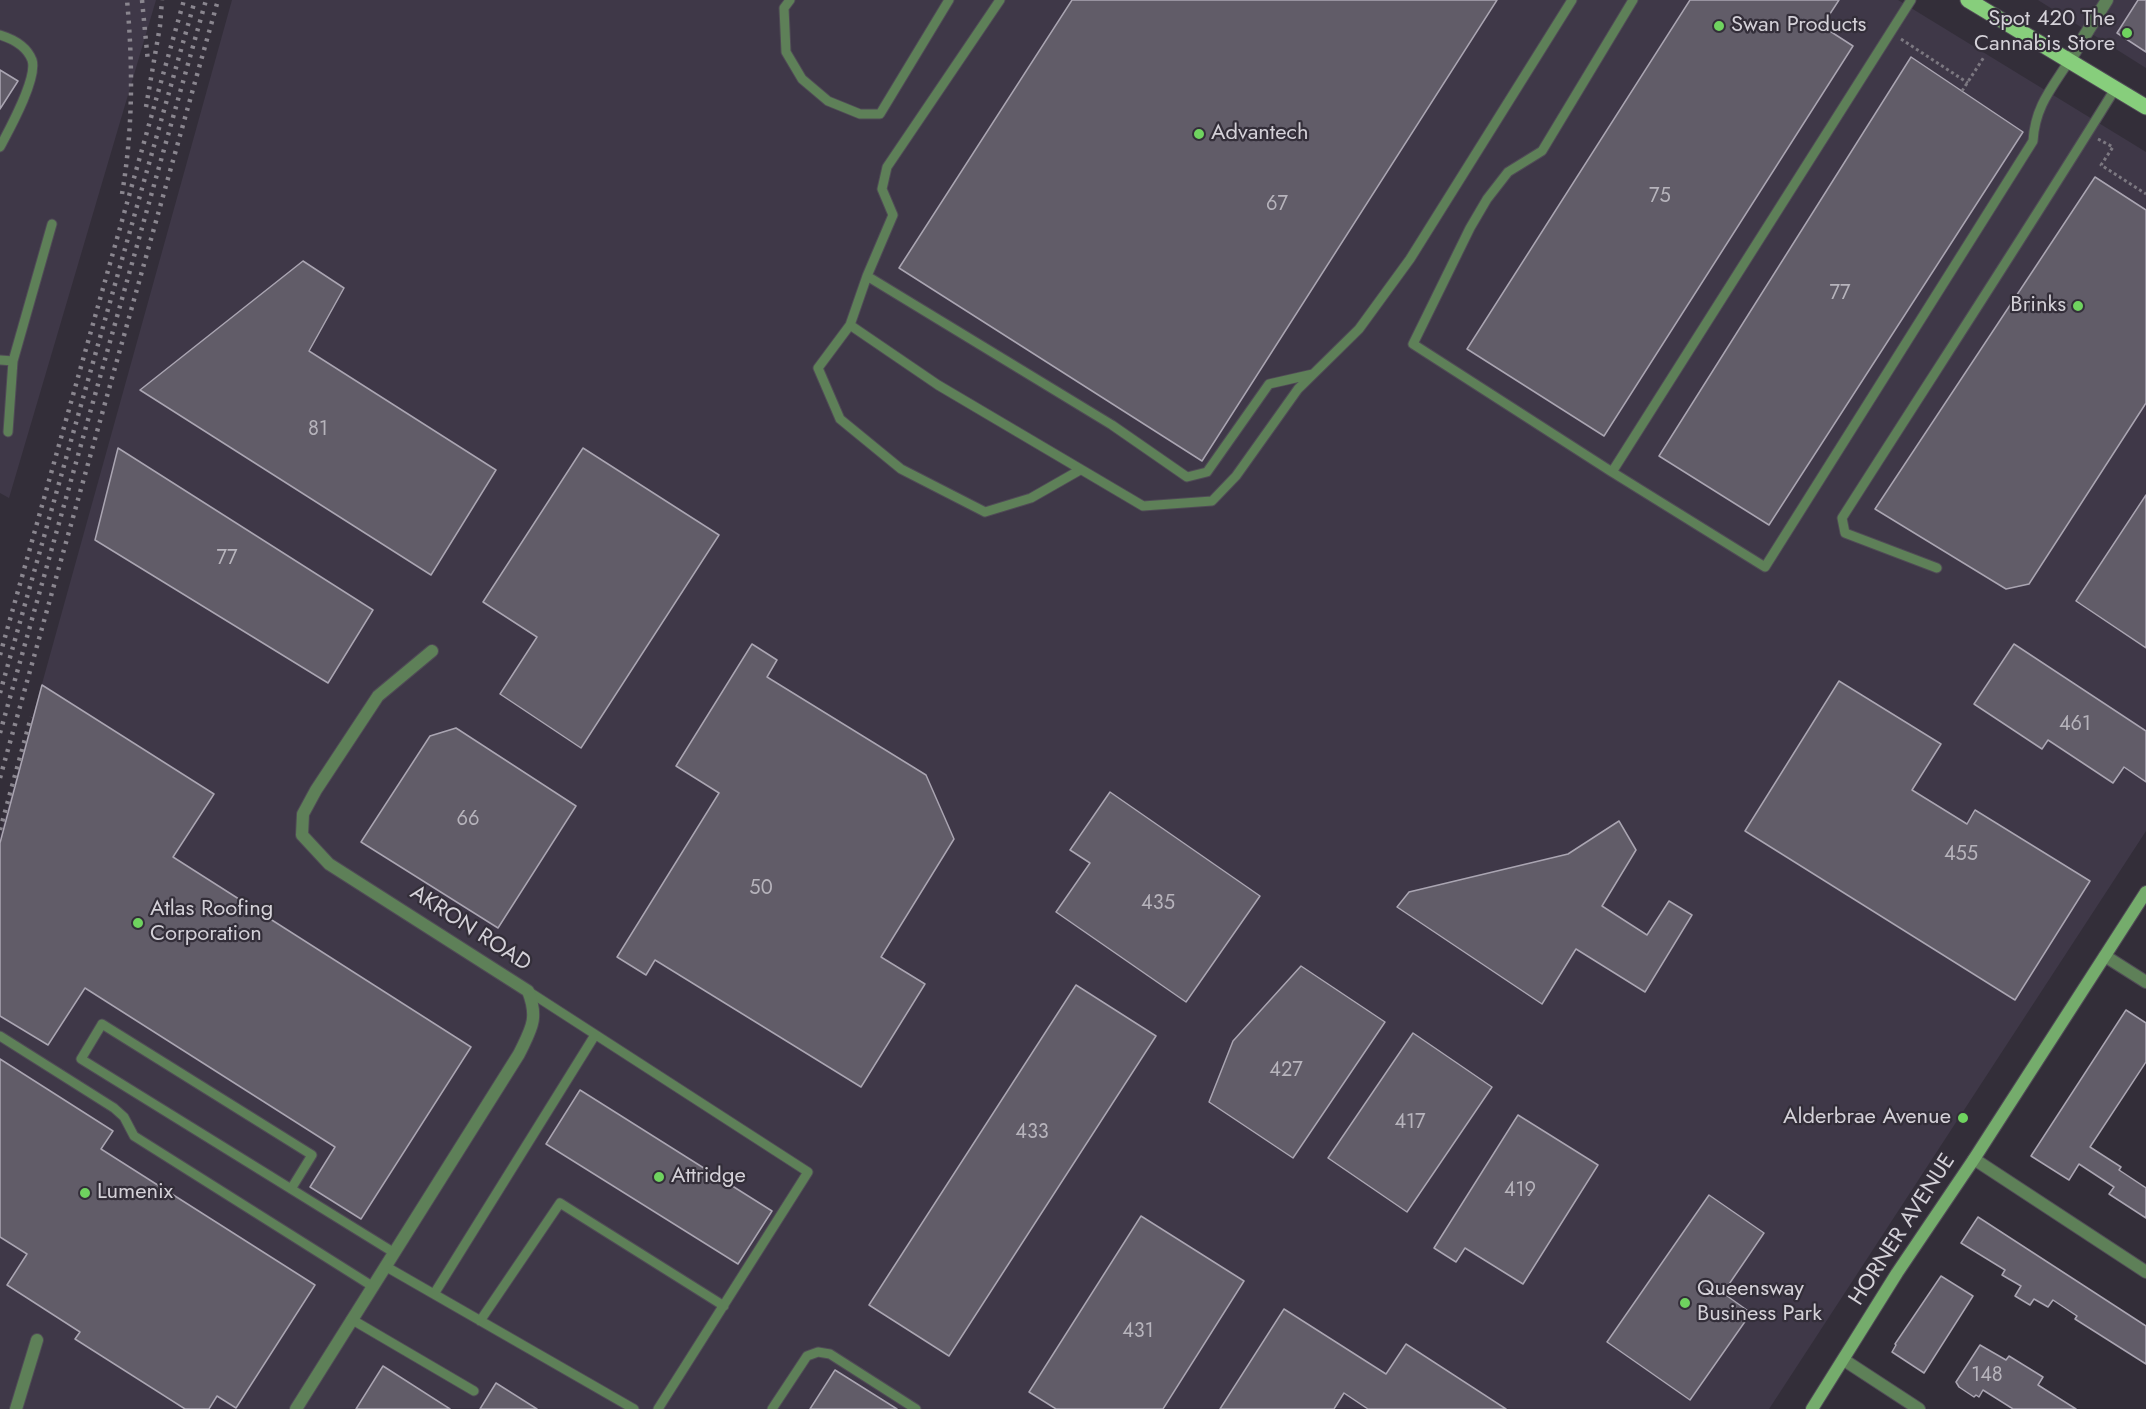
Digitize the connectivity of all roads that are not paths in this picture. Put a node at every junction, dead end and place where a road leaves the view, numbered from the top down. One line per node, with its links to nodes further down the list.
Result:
1 (790, 0): 2 (lane)
2 (948, 0)
3 (1000, 0): 15 (lane)
4 (1572, 0): 19 (lane)
5 (1633, 0): 22 (lane)
6 (1911, 0): 22 (lane)
7 (1968, 0): 10 (main road)
8 (2108, 0): 10 (street)
9 (0, 35): 13 (lane)
10 (2069, 61): 11 (main road); 22 (lane)
11 (2115, 89): 12 (main road); 23 (lane)
12 (2146, 107)
13 (0, 147)
14 (52, 224): 18 (lane)
15 (867, 276): 16 (lane); 19 (lane)
16 (850, 325): 21 (lane); 21 (lane)
17 (0, 360): 18 (lane)
18 (13, 361): 20 (lane)
19 (1313, 374): 21 (lane)
20 (8, 432)
21 (1080, 470)
22 (1612, 472)
23 (1937, 568)
24 (432, 651): 28 (street, AKRON ROAD)
25 (2146, 892): 26 (main road, HORNER AVENUE)
26 (2105, 956): 27 (street); 31 (main road, HORNER AVENUE)
27 (2146, 982)
28 (528, 991): 29 (lane); 33 (street, AKRON ROAD)
29 (595, 1035): 37 (lane); 38 (lane)
30 (0, 1036): 36 (lane)
31 (1974, 1159): 35 (street); 42 (main road, HORNER AVENUE)
32 (291, 1189): 32 (lane); 33 (lane)
33 (393, 1252): 34 (street, AKRON ROAD)
34 (385, 1266): 36 (street, AKRON ROAD); 37 (lane)
35 (2146, 1272)
36 (372, 1286): 39 (street, AKRON ROAD)
37 (434, 1294): 40 (lane)
38 (724, 1306): 40 (lane); 47 (lane)
39 (351, 1319): 43 (lane); 45 (street, AKRON ROAD)
40 (480, 1321): 46 (lane)
41 (37, 1340): 44 (street)
42 (1844, 1360): 50 (main road, HORNER AVENUE); 51 (street)
43 (474, 1391)
44 (16, 1409)
45 (296, 1409)
46 (634, 1409)
47 (658, 1409)
48 (772, 1409): 49 (lane)
49 (916, 1409)
50 (1812, 1409)
51 (1919, 1409)

